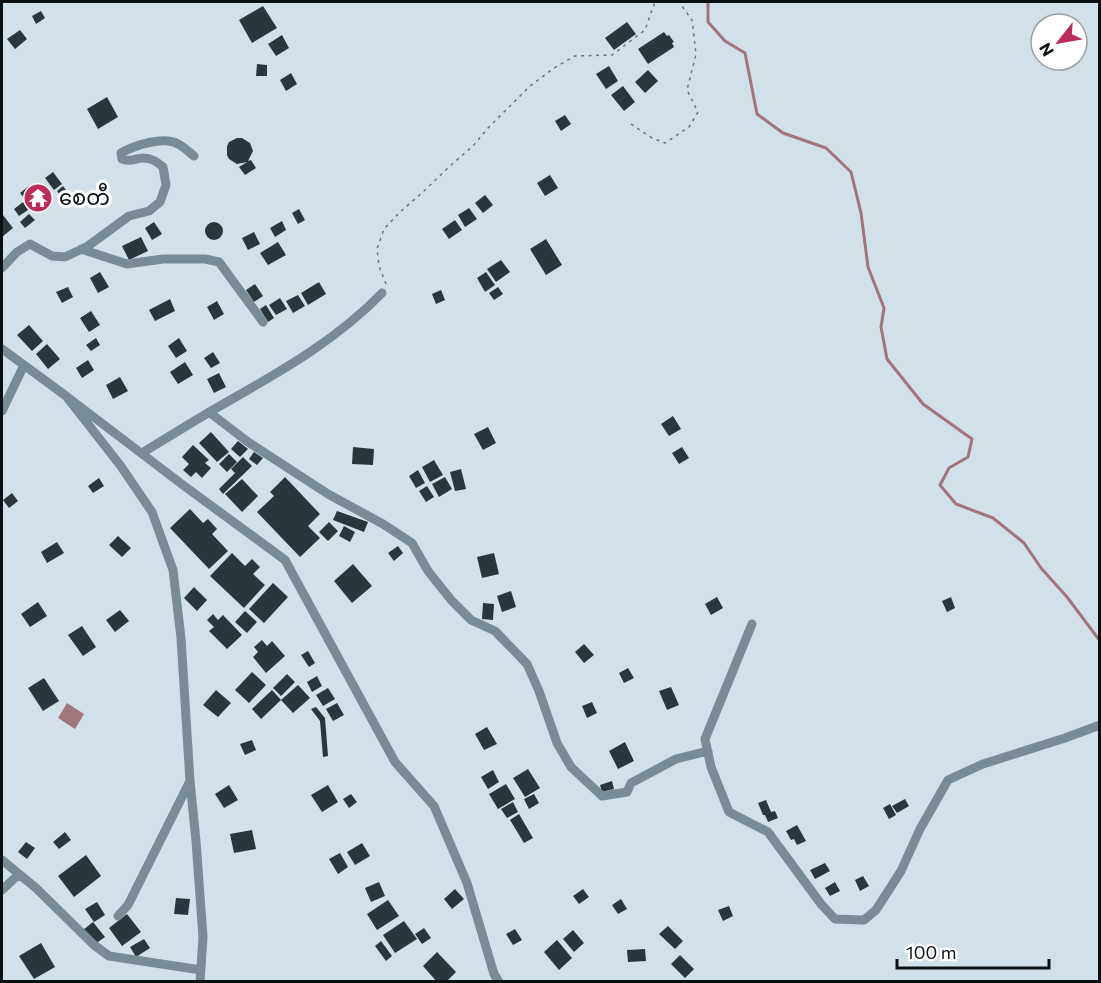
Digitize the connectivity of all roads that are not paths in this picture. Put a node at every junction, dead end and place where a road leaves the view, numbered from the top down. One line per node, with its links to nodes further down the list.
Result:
1 (194, 156): 2 (street)
2 (81, 249): 3 (street); 5 (street)
3 (2, 268)
4 (382, 292): 10 (street)
5 (263, 322)
6 (2, 349): 7 (street)
7 (24, 365): 8 (street); 9 (street)
8 (66, 396): 11 (street); 15 (street)
9 (2, 411)
10 (209, 412): 11 (street); 14 (street)
11 (142, 453): 22 (street)
12 (752, 624): 14 (street)
13 (1100, 725): 14 (street)
14 (708, 751)
15 (190, 781): 19 (street); 20 (street)
16 (2, 860): 17 (street)
17 (19, 874): 18 (street); 20 (street)
18 (2, 890)
19 (118, 916)
20 (201, 970): 21 (street)
21 (200, 981)
22 (499, 981)

